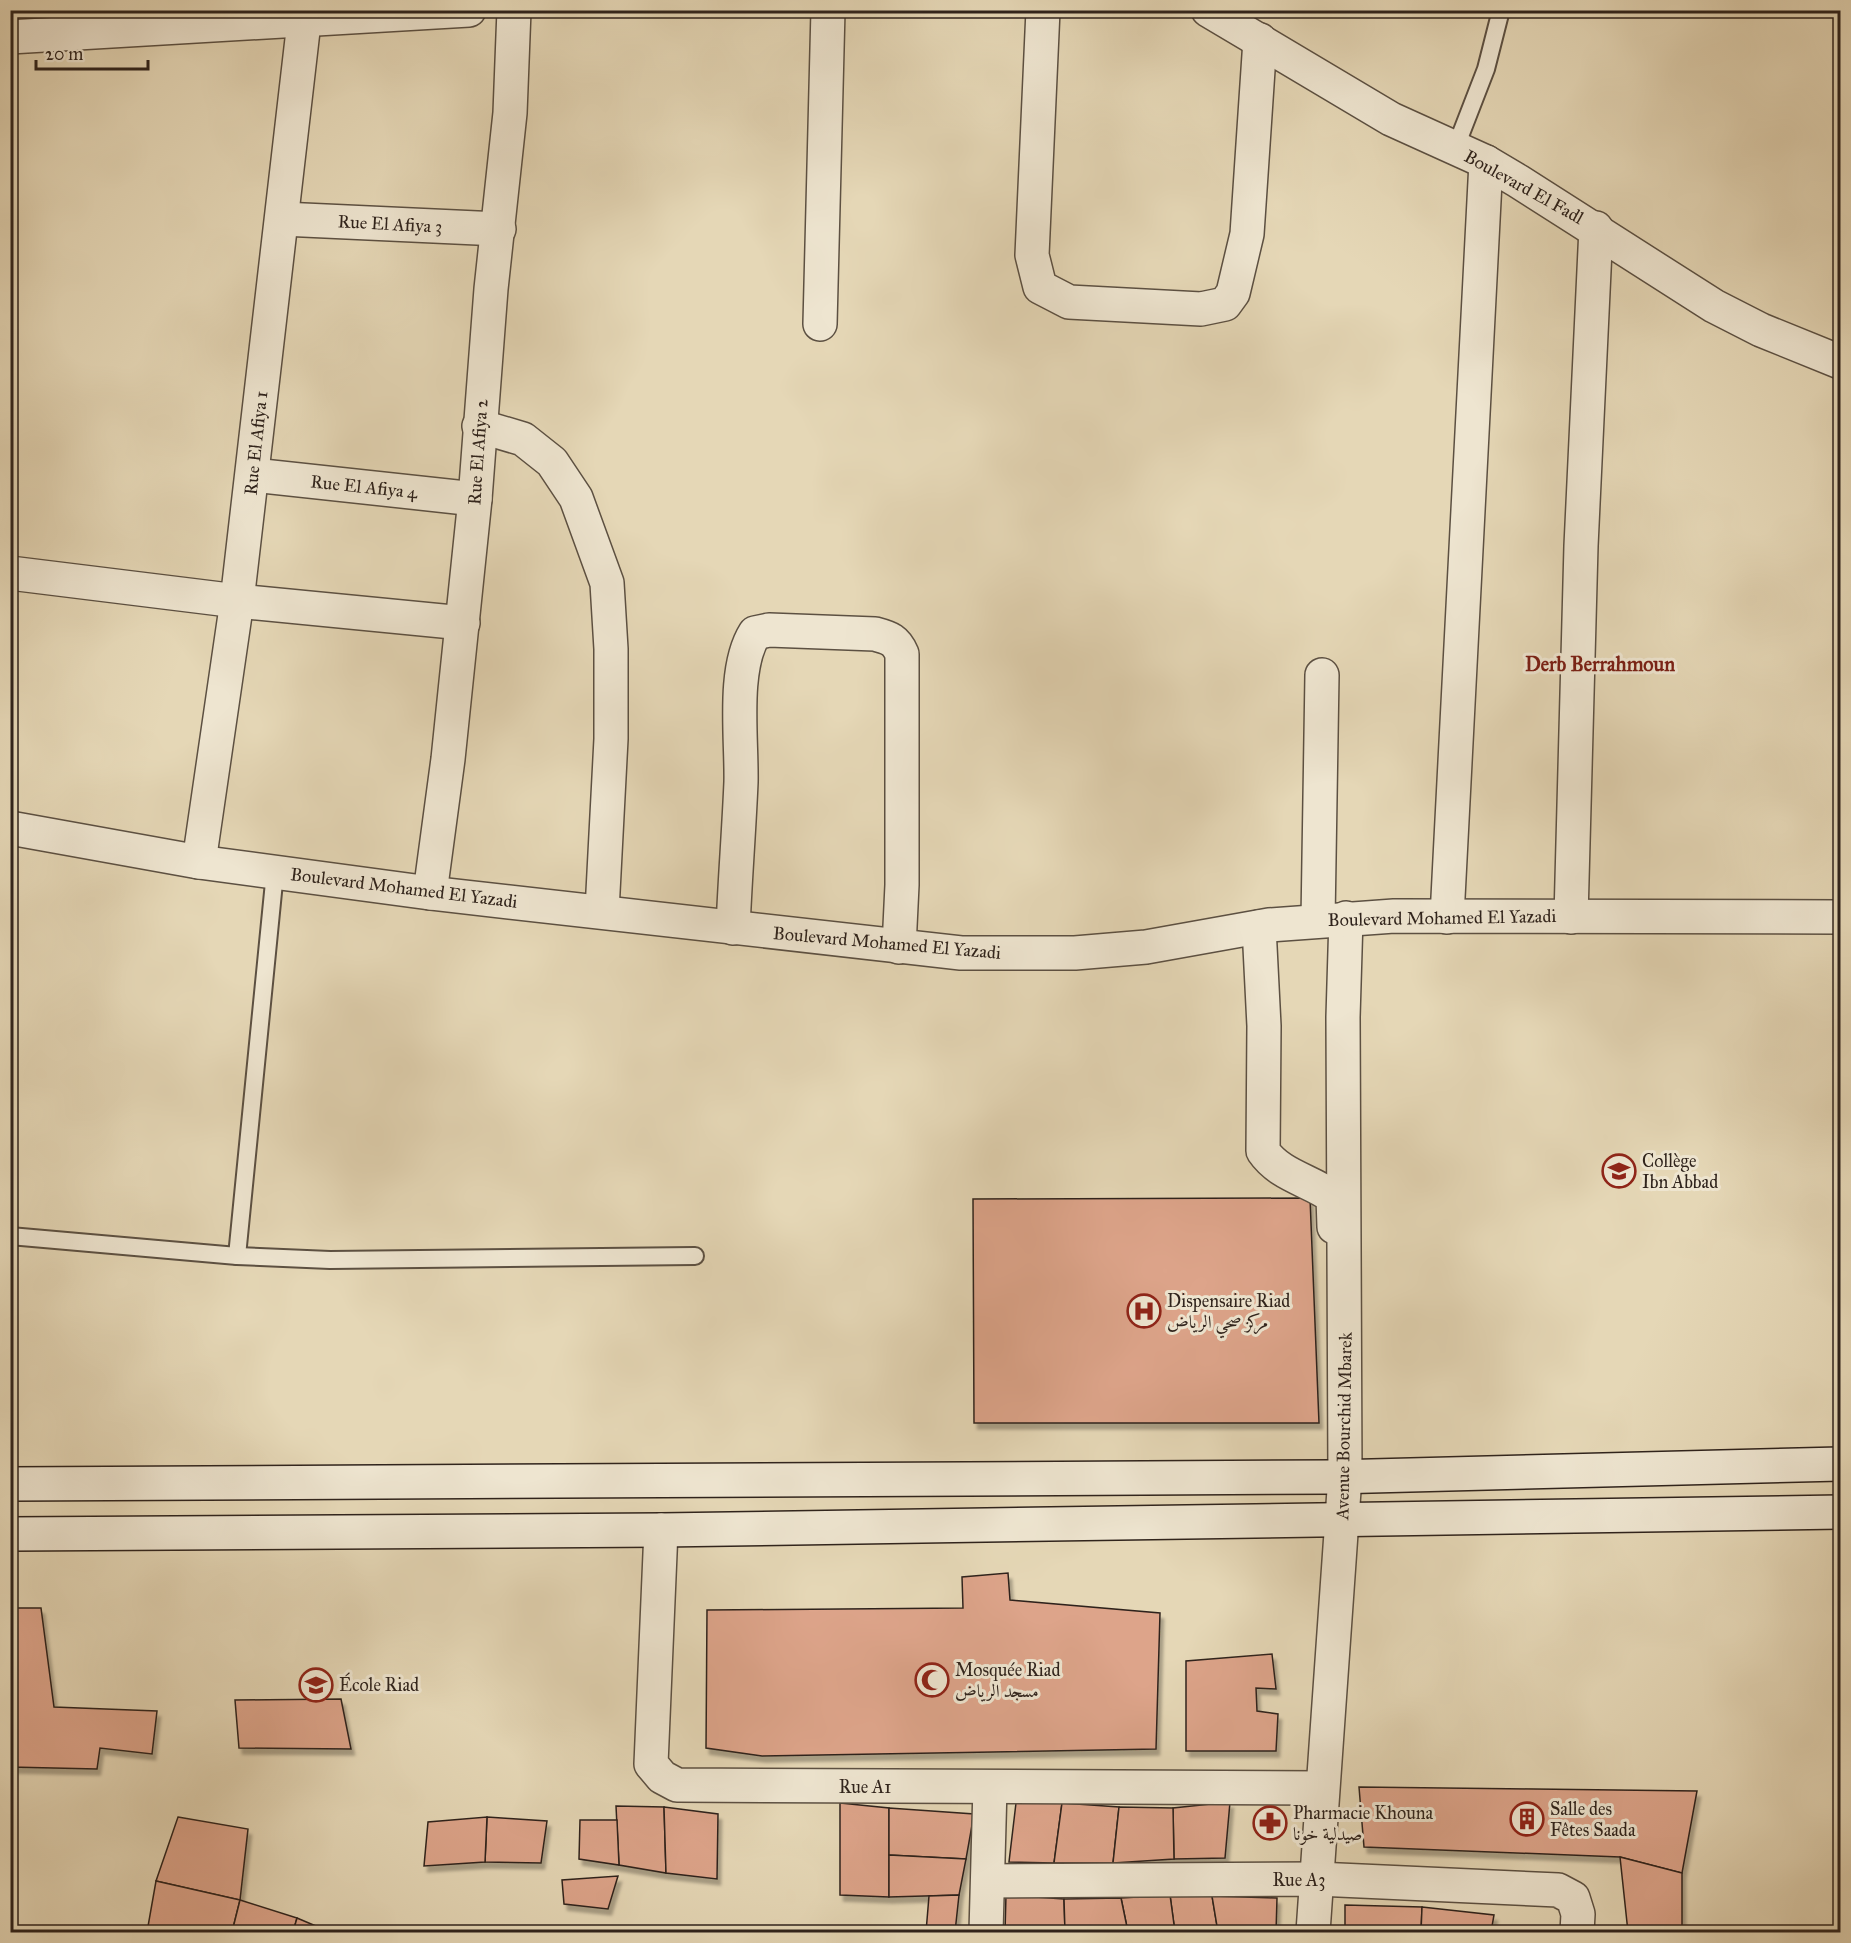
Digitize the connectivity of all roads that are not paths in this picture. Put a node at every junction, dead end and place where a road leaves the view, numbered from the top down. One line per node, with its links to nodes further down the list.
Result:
1 (469, 10): 7 (street)
2 (514, 10): 14 (street, Rue El Afiya 2)
3 (828, 10): 15 (street)
4 (1043, 10): 9 (street)
5 (1208, 10): 9 (street, Boulevard El Fadl)
6 (1501, 10): 10 (lane)
7 (304, 16): 8 (street); 12 (street, Rue El Afiya 1)
8 (10, 37)
9 (1260, 40): 10 (street, Boulevard El Fadl)
10 (1455, 149): 11 (street, Boulevard El Fadl)
11 (1486, 162): 13 (street, Boulevard El Fadl); 29 (street)
12 (282, 219): 14 (street, Rue El Afiya 3); 18 (street, Rue El Afiya 1)
13 (1596, 228): 16 (street, Boulevard El Fadl); 30 (street)
14 (498, 229): 17 (street, Rue El Afiya 2)
15 (820, 324)
16 (1840, 362)
17 (479, 426): 19 (street, Rue El Afiya 2); 28 (street)
18 (253, 475): 19 (street, Rue El Afiya 4); 21 (street, Rue El Afiya 1)
19 (475, 499): 22 (street, Rue El Afiya 2)
20 (10, 573): 21 (street)
21 (237, 602): 22 (street); 25 (street, Rue El Afiya 1)
22 (463, 623): 27 (street, Rue El Afiya 2)
23 (1322, 675): 32 (street, Avenue Bourchid Mbarek)
24 (10, 828): 25 (street, Boulevard Mohamed El Yazadi)
25 (199, 862): 26 (street, Boulevard Mohamed El Yazadi)
26 (275, 872): 27 (street, Boulevard Mohamed El Yazadi); 37 (lane)
27 (430, 893): 28 (street, Boulevard Mohamed El Yazadi)
28 (602, 911): 34 (street, Boulevard Mohamed El Yazadi)
29 (1447, 917): 30 (street, Boulevard Mohamed El Yazadi); 32 (street, Boulevard Mohamed El Yazadi)
30 (1570, 917): 31 (street, Boulevard Mohamed El Yazadi)
31 (1840, 917)
32 (1332, 919): 33 (street, Boulevard Mohamed El Yazadi); 40 (street, Avenue Bourchid Mbarek)
33 (1259, 927): 35 (street, Boulevard Mohamed El Yazadi); 40 (street)
34 (733, 928): 35 (street, Boulevard Mohamed El Yazadi); 35 (street)
35 (899, 947)
36 (10, 1236): 37 (lane)
37 (237, 1256): 38 (lane)
38 (695, 1256)
39 (1840, 1464): 40 (street)
40 (1339, 1476): 41 (street); 43 (street, Avenue Bourchid Mbarek)
41 (10, 1484)
42 (1840, 1512): 43 (street)
43 (1344, 1521): 44 (street); 47 (street, Avenue Bourchid Mbarek)
44 (661, 1530): 45 (street); 46 (street, Rue A1)
45 (10, 1534)
46 (990, 1787): 47 (street, Rue A1); 49 (street)
47 (1322, 1788): 48 (street, Avenue Bourchid Mbarek)
48 (1317, 1879): 49 (street, Rue A3); 51 (street, Avenue Bourchid Mbarek); 52 (street, Rue A3)
49 (988, 1881): 50 (street)
50 (986, 1932)
51 (1313, 1932)
52 (1577, 1932)

